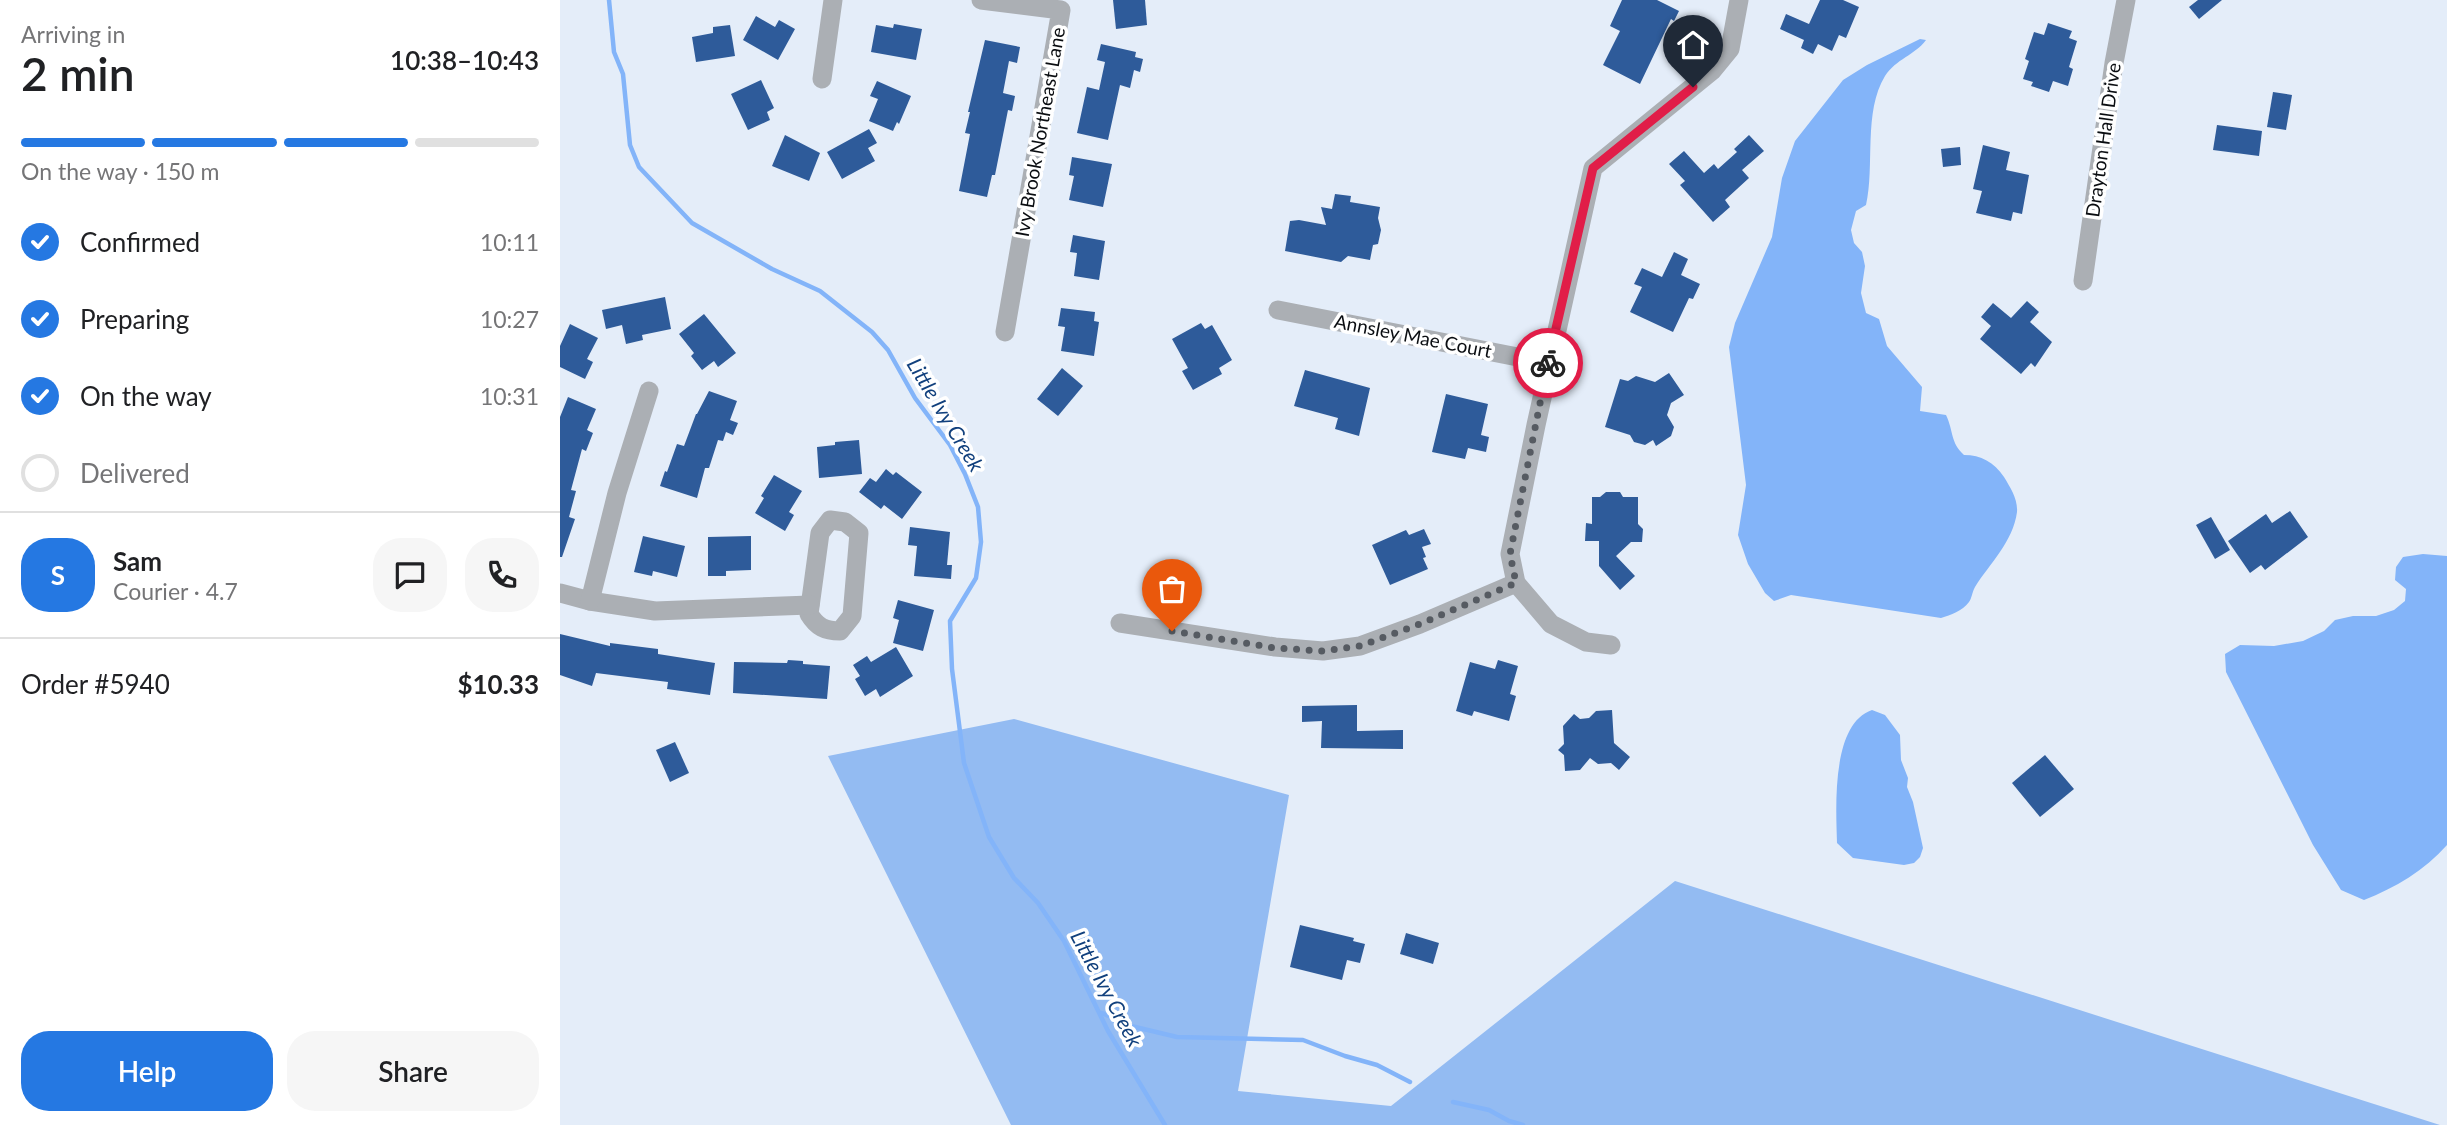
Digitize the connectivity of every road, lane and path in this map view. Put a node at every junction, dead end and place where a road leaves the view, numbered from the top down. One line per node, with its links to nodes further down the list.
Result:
1 (833, 0): 5 (street)
2 (982, 0): 8 (street, Ivy Brook Northeast Lane)
3 (1739, 0): 9 (street)
4 (2126, 0): 6 (street, Drayton Hall Drive)
5 (821, 79)
6 (2082, 281)
7 (1278, 310): 9 (street, Annsley Mae Court)
8 (1005, 332)
9 (1548, 363): 11 (street)
10 (649, 391): 13 (street)
11 (1516, 583): 15 (street); 16 (street)
12 (560, 593): 13 (street)
13 (590, 601): 14 (street)
14 (810, 605): 14 (street)
15 (1120, 623)
16 (1611, 645)

